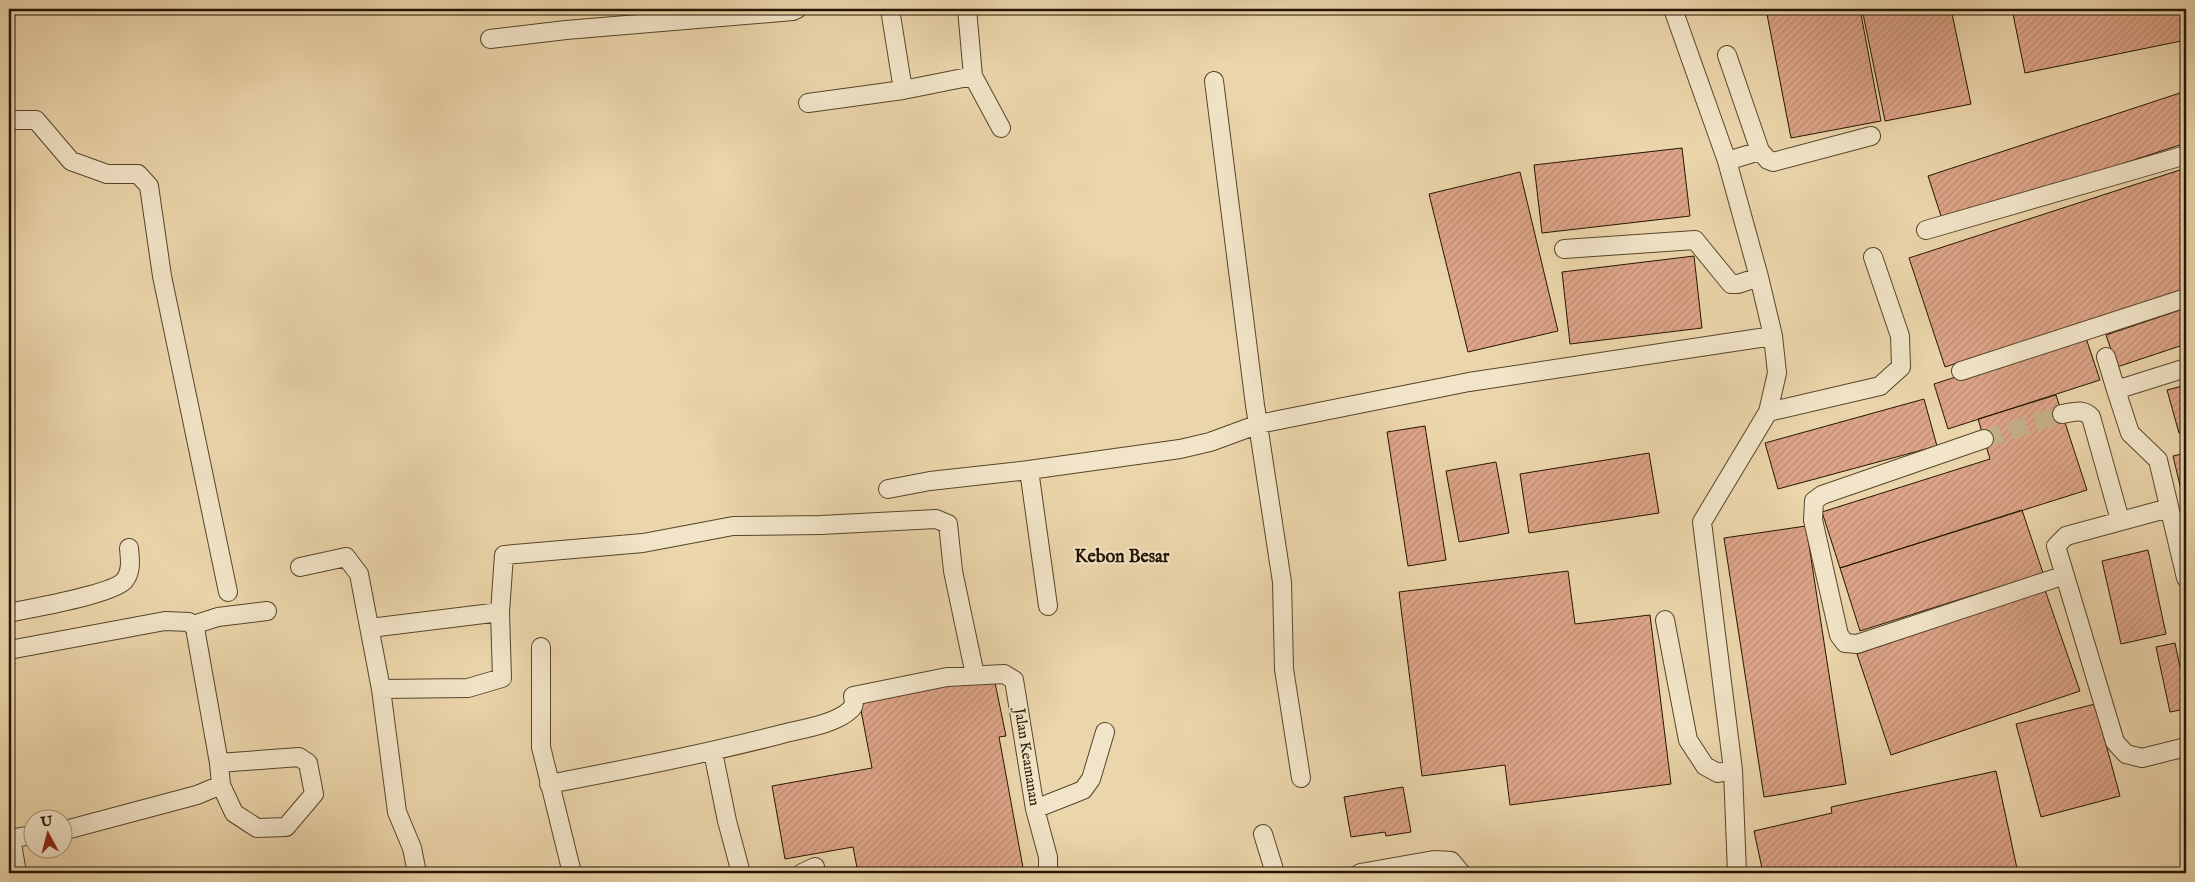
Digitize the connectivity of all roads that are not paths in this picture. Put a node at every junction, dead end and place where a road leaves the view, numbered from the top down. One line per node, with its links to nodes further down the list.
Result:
1 (798, 9): 5 (street)
2 (890, 9): 9 (street)
3 (967, 9): 7 (street)
4 (1673, 9): 16 (street)
5 (490, 38)
6 (1727, 54): 14 (street)
7 (972, 76): 9 (street); 12 (street)
8 (1214, 81): 29 (street)
9 (903, 90): 10 (street)
10 (808, 103)
11 (9, 120): 39 (street)
12 (1001, 128)
13 (1870, 136): 14 (street)
14 (1760, 151): 16 (street)
15 (2186, 155): 17 (street)
16 (1727, 161): 20 (street)
17 (1926, 230)
18 (1564, 249): 20 (street)
19 (1873, 257): 27 (street)
20 (1759, 276): 22 (street)
21 (2186, 298): 25 (street)
22 (1772, 336): 27 (street); 29 (street)
23 (2106, 357): 26 (street)
24 (2186, 368): 26 (street)
25 (1960, 371)
26 (2116, 390): 33 (street)
27 (1768, 412): 55 (street)
28 (2062, 414): 34 (street)
29 (1259, 424): 31 (street); 56 (street)
30 (1984, 439): 37 (street)
31 (1029, 470): 32 (street); 40 (street)
32 (888, 489)
33 (2169, 508): 34 (street); 38 (street)
34 (2120, 520): 37 (street)
35 (129, 548): 43 (street)
36 (300, 567): 46 (street)
37 (2065, 575): 52 (street)
38 (2186, 578)
39 (228, 592)
40 (1048, 606)
41 (268, 610): 45 (street)
42 (500, 612): 46 (street); 49 (street); 50 (street)
43 (9, 613)
44 (1665, 620): 55 (street)
45 (192, 624): 48 (street); 54 (street)
46 (370, 628): 50 (street)
47 (541, 647): 58 (street)
48 (9, 650)
49 (975, 675): 53 (street, Jalan Keamanan); 59 (street, Jalan Keamanan)
50 (381, 689): 64 (street)
51 (1105, 732): 59 (street)
52 (2186, 747)
53 (713, 752): 58 (street); 66 (street)
54 (219, 763): 57 (street); 57 (street)
55 (1733, 770): 71 (street)
56 (1301, 778)
57 (220, 784): 60 (street)
58 (548, 784): 65 (street)
59 (1035, 809): 67 (street, Jalan Keamanan)
60 (72, 828)
61 (1263, 834): 68 (street)
62 (10, 838): 63 (street)
63 (17, 873)
64 (417, 873)
65 (572, 873)
66 (741, 873)
67 (1048, 873)
68 (1275, 873)
69 (1360, 873): 70 (street)
70 (1462, 873)
71 (1737, 873)

